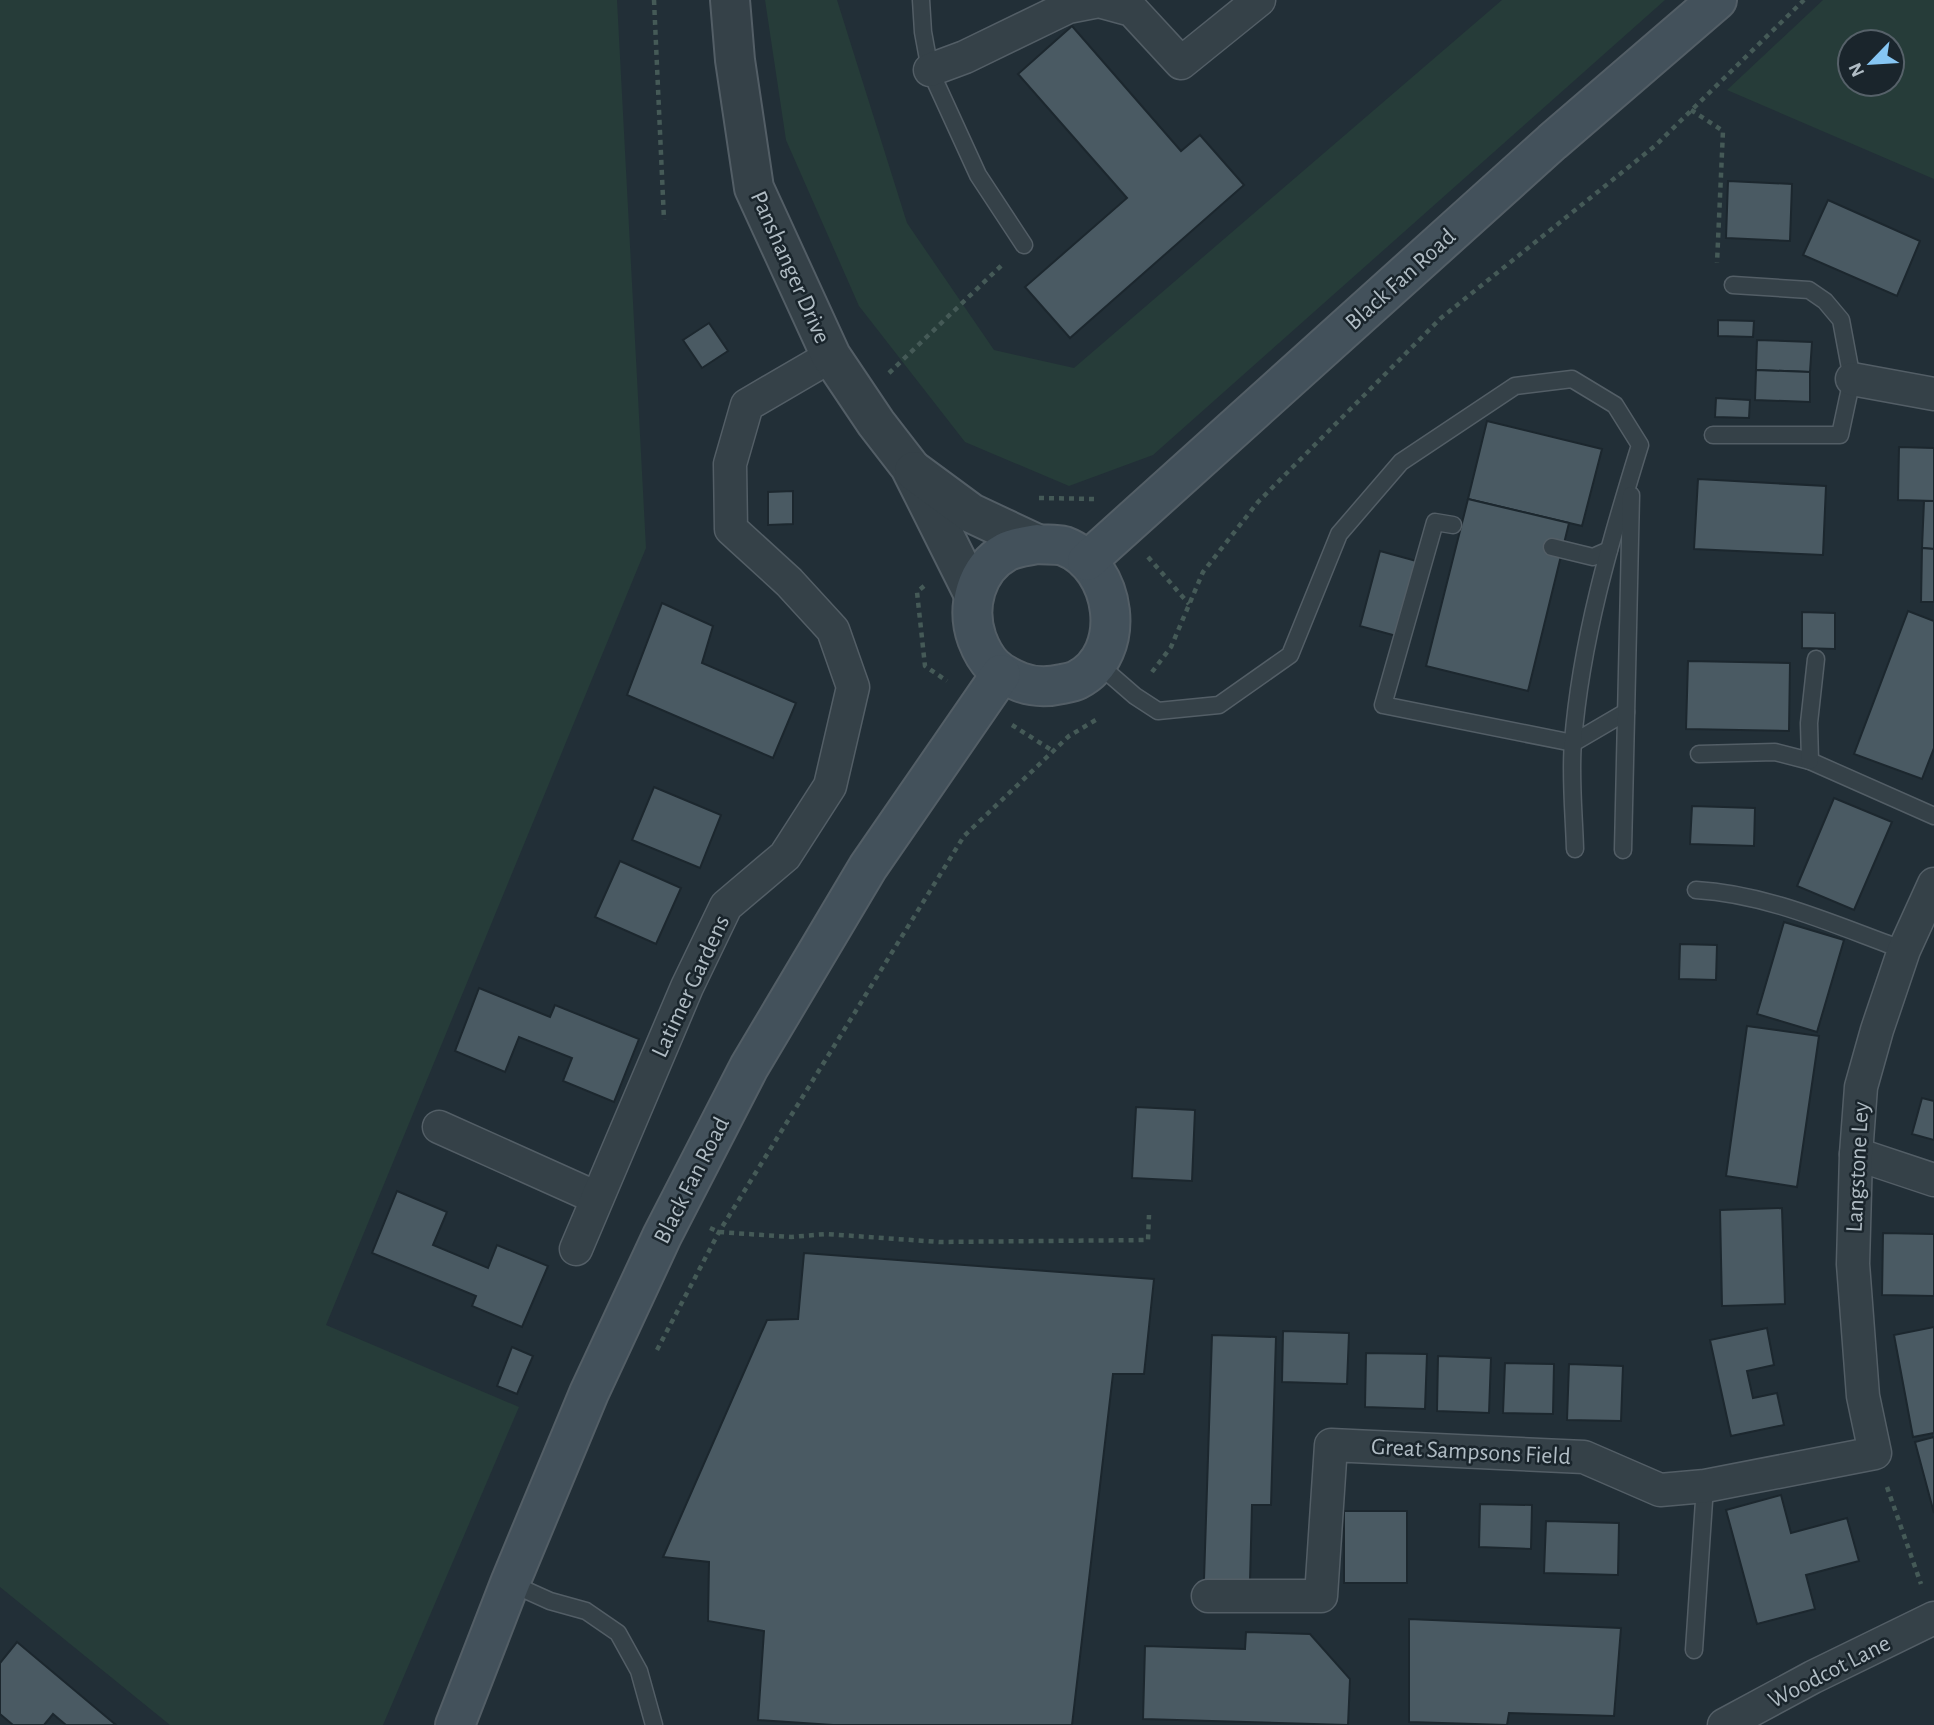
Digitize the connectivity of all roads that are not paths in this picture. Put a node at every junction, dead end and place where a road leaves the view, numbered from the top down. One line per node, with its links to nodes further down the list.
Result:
1 (730, 0): 8 (street, Panshanger Drive)
2 (921, 0): 5 (lane)
3 (1259, 0): 5 (street)
4 (1717, 0): 18 (main road, Black Fan Road)
5 (930, 71): 6 (lane)
6 (1024, 245)
7 (1733, 285): 9 (lane)
8 (831, 356): 12 (street, Panshanger Drive); 36 (street, Latimer Gardens)
9 (1852, 379): 10 (street); 11 (lane)
10 (1934, 394)
11 (1713, 435)
12 (910, 467): 15 (street, Panshanger Drive); 19 (street, Panshanger Drive)
13 (1632, 471): 17 (lane); 21 (lane); 23 (lane)
14 (1452, 525): 24 (lane)
15 (1037, 544): 18 (main road); 19 (main road)
16 (1552, 547): 17 (lane)
17 (1608, 550): 24 (lane)
18 (1087, 561): 21 (main road)
19 (974, 595): 22 (main road)
20 (1816, 659): 26 (lane)
21 (1097, 663): 22 (main road)
22 (990, 689): 40 (main road, Black Fan Road)
23 (1626, 712): 24 (lane); 29 (lane)
24 (1573, 744): 28 (lane)
25 (1699, 754): 26 (lane)
26 (1810, 761): 27 (lane)
27 (1934, 816)
28 (1575, 849)
29 (1623, 850)
30 (1934, 884): 32 (street, Langstone Ley)
31 (1696, 891): 32 (lane)
32 (1904, 950): 34 (street, Langstone Ley)
33 (439, 1127): 36 (street)
34 (1856, 1154): 35 (street); 38 (street, Langstone Ley)
35 (1934, 1180)
36 (597, 1198): 37 (street, Latimer Gardens)
37 (576, 1249)
38 (1871, 1454): 39 (street, Great Sampsons Field)
39 (1705, 1486): 41 (street, Great Sampsons Field); 43 (lane)
40 (510, 1583): 44 (main road, Black Fan Road); 45 (lane)
41 (1208, 1596)
42 (1934, 1618): 46 (street, Woodcot Lane)
43 (1694, 1650)
44 (455, 1725)
45 (654, 1725)
46 (1724, 1725)

